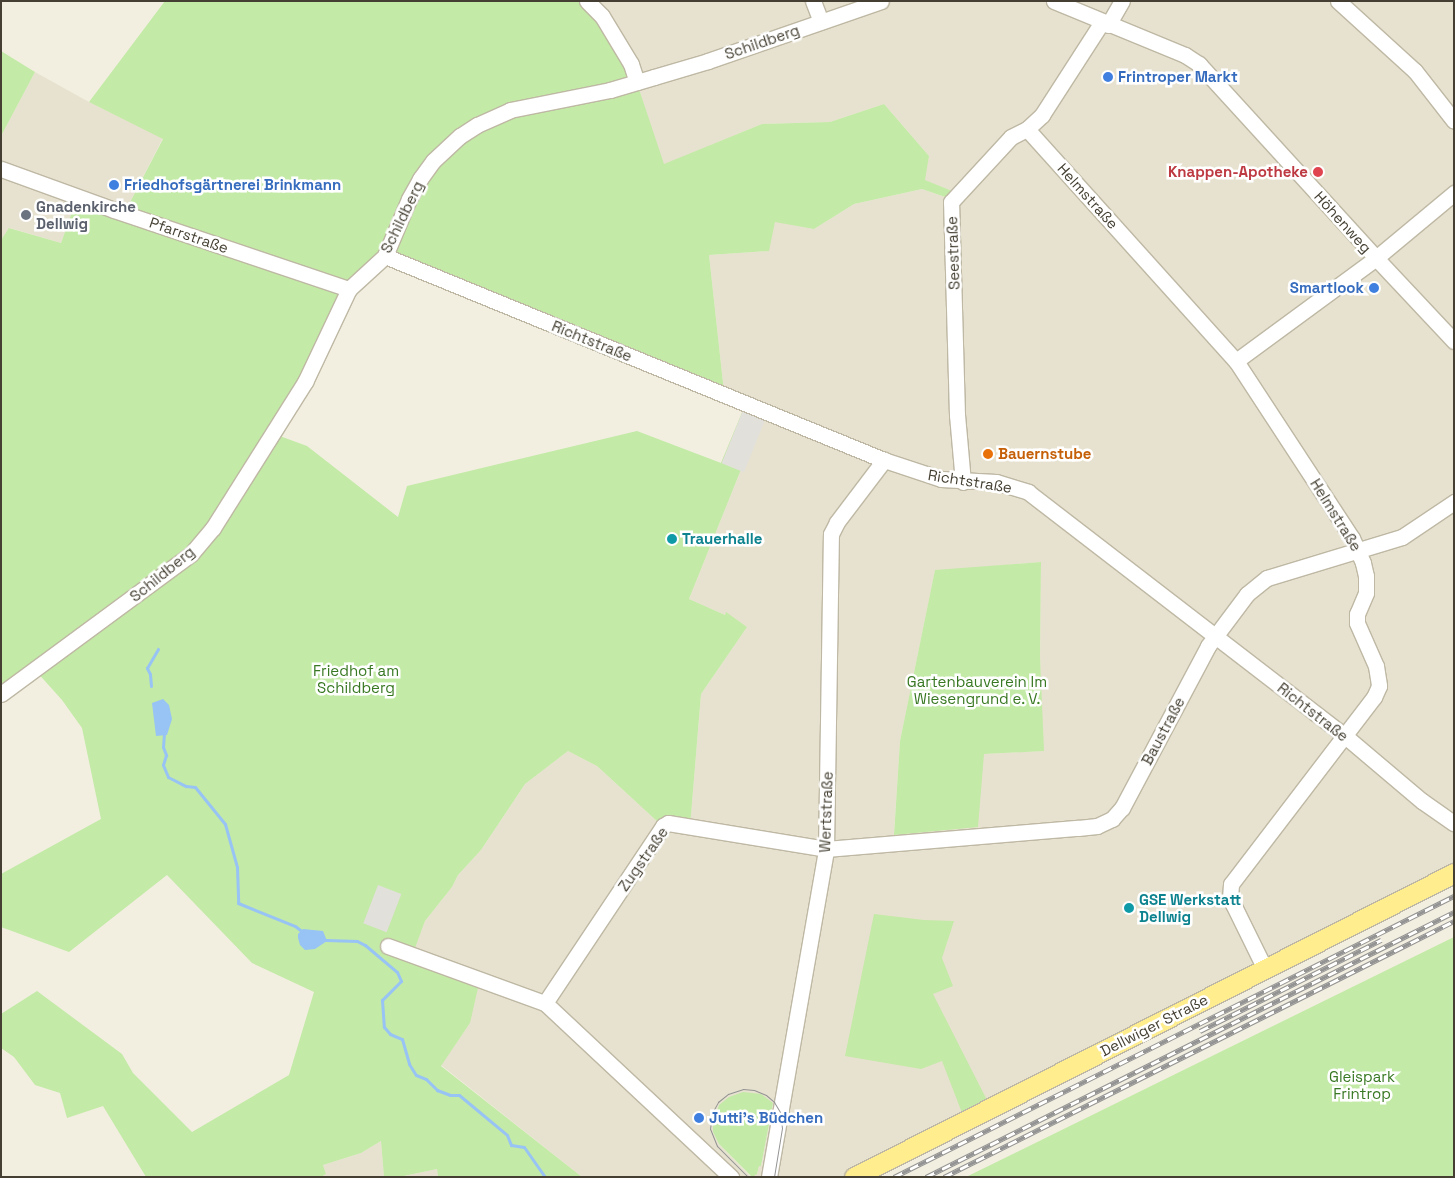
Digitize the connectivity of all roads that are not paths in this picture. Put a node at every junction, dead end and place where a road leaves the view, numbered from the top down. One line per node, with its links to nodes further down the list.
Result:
1 (587, 1): 9 (street)
2 (813, 1): 7 (street)
3 (881, 1): 7 (street, Schildberg)
4 (1054, 1): 8 (street, Höhenweg)
5 (1122, 1): 8 (street, Seestraße)
6 (1338, 1): 10 (street)
7 (820, 22): 9 (street, Schildberg)
8 (1105, 24): 11 (street, Seestraße); 15 (street, Höhenweg)
9 (637, 82): 14 (street, Schildberg)
10 (1454, 121)
11 (1027, 129): 18 (street, Helmstraße); 20 (street, Seestraße)
12 (1, 169): 16 (street, Pfarrstraße)
13 (1454, 192): 15 (street)
14 (385, 256): 16 (street, Schildberg); 19 (street, Richtstraße)
15 (1376, 258): 17 (street, Höhenweg); 18 (street)
16 (350, 289): 24 (street, Schildberg)
17 (1454, 341)
18 (1236, 361): 22 (street, Helmstraße)
19 (884, 460): 20 (street, Richtstraße); 27 (street, Wertstraße)
20 (963, 482): 23 (street, Richtstraße)
21 (1454, 502): 22 (street, Baustraße)
22 (1359, 550): 23 (street, Baustraße); 25 (street, Helmstraße)
23 (1215, 637): 25 (street, Richtstraße); 27 (street, Baustraße)
24 (1, 694)
25 (1345, 736): 26 (street, Richtstraße); 30 (street, Helmstraße)
26 (1454, 823)
27 (826, 849): 31 (street, Zugstraße); 33 (street, Wertstraße)
28 (1454, 873): 30 (main road, Dellwiger Straße)
29 (388, 946): 31 (street)
30 (1265, 969): 34 (main road, Dellwiger Straße)
31 (545, 1003): 32 (street)
32 (731, 1177)
33 (769, 1177)
34 (854, 1177)

